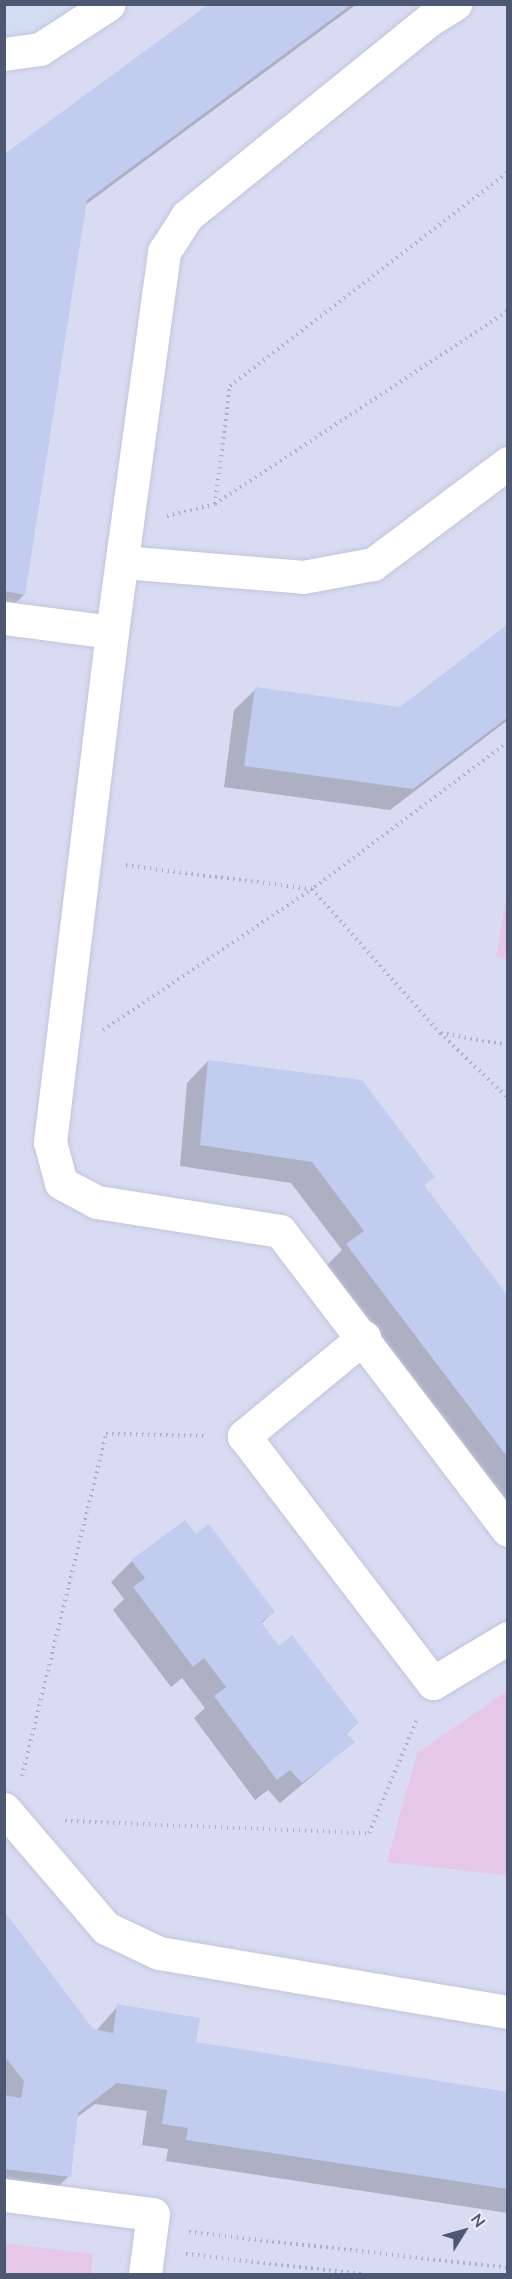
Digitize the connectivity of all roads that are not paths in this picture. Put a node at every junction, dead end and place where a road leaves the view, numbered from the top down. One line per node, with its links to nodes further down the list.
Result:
1 (109, 4): 3 (lane)
2 (455, 4): 5 (lane)
3 (4, 54)
4 (507, 463): 5 (lane)
5 (122, 562): 7 (lane)
6 (4, 618): 7 (lane)
7 (112, 632): 8 (lane)
8 (364, 1337): 9 (lane); 10 (lane)
9 (507, 1530)
10 (507, 1638)
11 (8, 1814): 12 (lane)
12 (507, 2012)
13 (4, 2195): 14 (lane)
14 (145, 2274)

